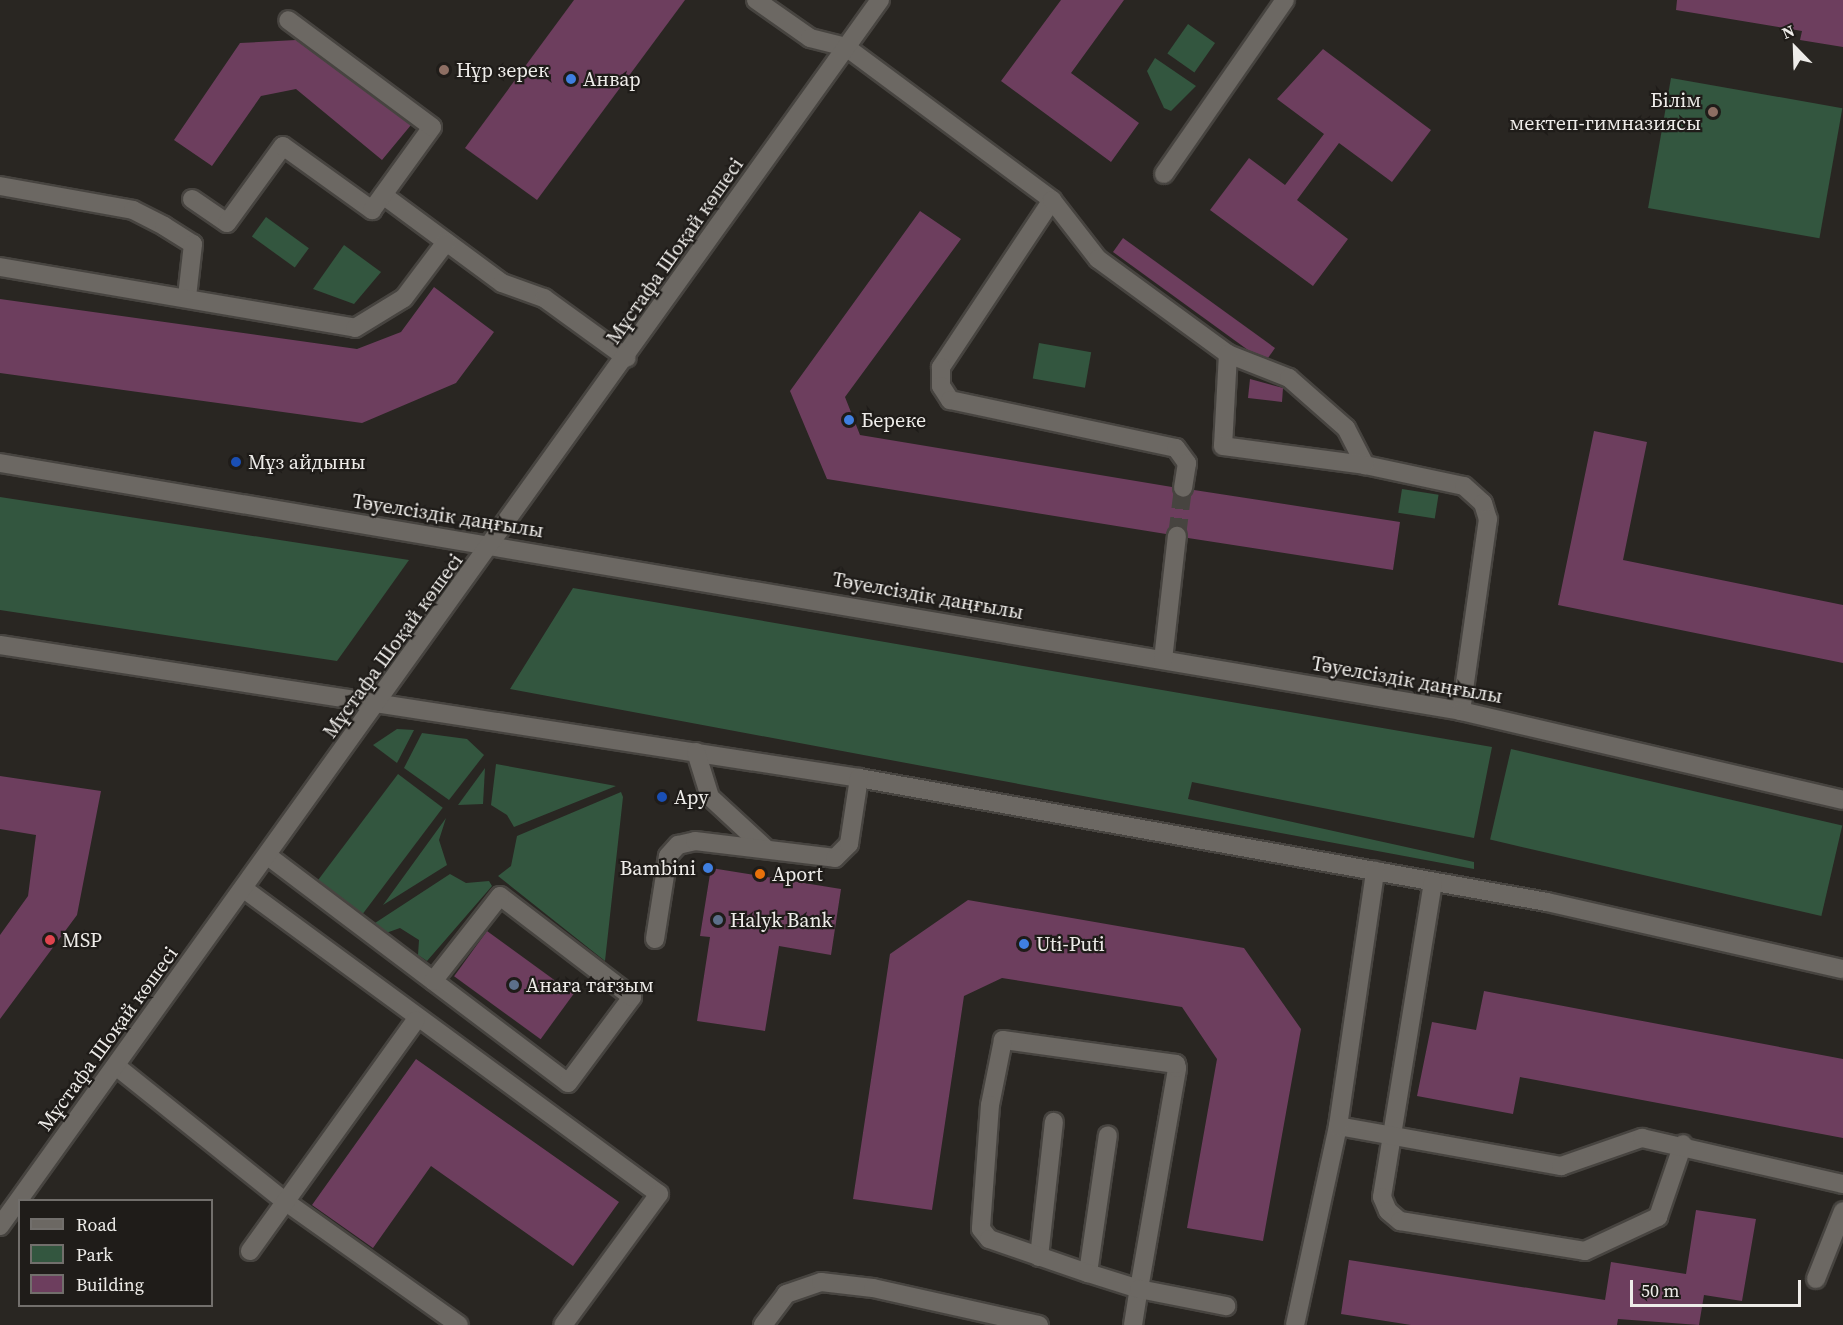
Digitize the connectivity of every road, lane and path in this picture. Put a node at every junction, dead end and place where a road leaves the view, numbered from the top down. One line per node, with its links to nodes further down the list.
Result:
1 (756, 0): 5 (street)
2 (880, 0): 5 (street, Мұстафа Шоқай көшесі)
3 (1285, 0): 6 (street)
4 (288, 20): 8 (street)
5 (846, 47): 10 (street); 15 (street, Мұстафа Шоқай көшесі)
6 (1164, 174)
7 (0, 186): 13 (street)
8 (382, 195): 9 (street); 11 (street)
9 (192, 199)
10 (1052, 200): 14 (street); 18 (street)
11 (446, 242): 13 (street); 15 (street)
12 (0, 267): 13 (street)
13 (188, 297)
14 (1228, 354): 17 (street); 17 (street)
15 (627, 358): 20 (street, Мұстафа Шоқай көшесі)
16 (0, 463): 20 (street, Тәуелсіздік даңғылы)
17 (1365, 465): 24 (street)
18 (1183, 488)
19 (1177, 536): 22 (street)
20 (493, 545): 22 (street, Тәуелсіздік даңғылы); 23 (street, Мұстафа Шоқай көшесі)
21 (0, 645): 23 (street)
22 (1163, 660): 24 (street, Тәуелсіздік даңғылы)
23 (380, 702): 25 (street); 29 (street, Мұстафа Шоқай көшесі)
24 (1461, 711): 27 (street, Тәуелсіздік даңғылы)
25 (696, 752): 26 (street); 28 (street)
26 (858, 778): 28 (street); 30 (street)
27 (1843, 800)
28 (765, 848): 33 (street)
29 (268, 856): 32 (street, Мұстафа Шоқай көшесі); 35 (street)
30 (1374, 871): 31 (street); 39 (street)
31 (1433, 882): 34 (street); 41 (street)
32 (244, 889): 36 (street); 37 (street, Мұстафа Шоқай көшесі)
33 (655, 939)
34 (1843, 969)
35 (433, 981): 35 (street)
36 (416, 1020): 46 (street); 56 (street)
37 (116, 1066): 44 (street, Мұстафа Шоқай көшесі); 46 (street)
38 (1054, 1122): 50 (street)
39 (1338, 1126): 41 (street); 60 (street)
40 (1108, 1135): 51 (street)
41 (1391, 1135): 42 (street); 42 (street)
42 (1683, 1143): 43 (street)
43 (1843, 1184)
44 (20, 1199)
45 (18, 1201): 48 (street, Мұстафа Шоқай көшесі)
46 (285, 1202): 49 (street); 55 (street)
47 (1843, 1211): 52 (street)
48 (0, 1226)
49 (250, 1251)
50 (1038, 1257): 51 (street); 53 (street)
51 (1088, 1273): 53 (street)
52 (1816, 1279)
53 (1139, 1289): 54 (street); 59 (street)
54 (1226, 1306)
55 (459, 1325)
56 (563, 1325)
57 (763, 1325): 58 (street)
58 (1039, 1325)
59 (1133, 1325)
60 (1295, 1325)

